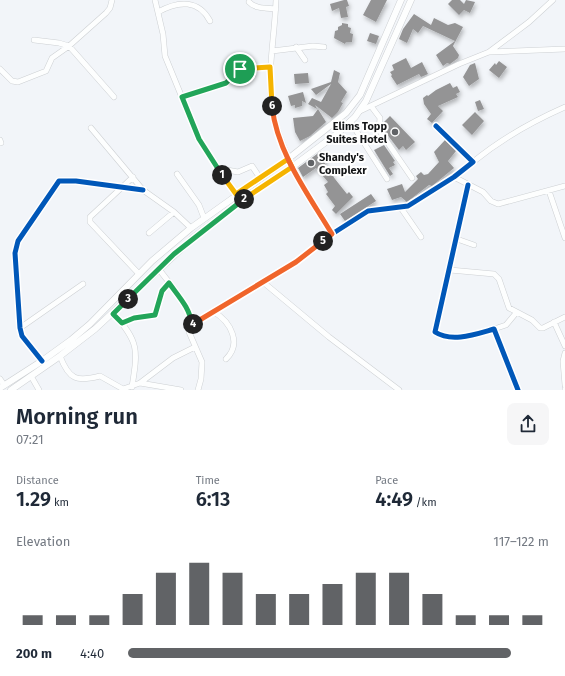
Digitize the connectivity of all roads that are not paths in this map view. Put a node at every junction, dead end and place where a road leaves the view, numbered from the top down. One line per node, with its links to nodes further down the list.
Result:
1 (112, 0): 12 (street)
2 (155, 0): 9 (street)
3 (276, 0): 8 (street)
4 (401, 0): 29 (main road)
5 (410, 0): 25 (main road)
6 (553, 0): 17 (street)
7 (249, 2): 8 (street)
8 (276, 9): 16 (street)
9 (158, 12): 10 (street); 22 (street)
10 (210, 21)
11 (34, 40): 12 (street)
12 (69, 46): 20 (street); 21 (street)
13 (296, 47): 14 (street); 16 (street); 18 (street)
14 (324, 47)
15 (565, 49): 17 (street)
16 (272, 51): 19 (street)
17 (489, 52): 23 (street)
18 (305, 60)
19 (270, 67): 22 (street); 29 (street)
20 (0, 69)
21 (114, 97)
22 (182, 97): 44 (street)
23 (370, 106): 25 (street); 37 (street)
24 (565, 107): 30 (street)
25 (360, 111): 26 (main road)
26 (350, 121): 31 (main road); 38 (street)
27 (436, 126): 30 (street)
28 (91, 128): 34 (street)
29 (288, 159): 31 (street); 36 (main road)
30 (473, 162): 35 (street)
31 (292, 167): 50 (street); 55 (main road)
32 (227, 170): 36 (street)
33 (177, 174): 47 (street)
34 (133, 177): 41 (street); 42 (street)
35 (454, 177): 39 (street); 45 (street)
36 (260, 178): 44 (main road)
37 (412, 178)
38 (387, 179)
39 (468, 185): 43 (street); 53 (street)
40 (565, 186): 43 (street)
41 (124, 187): 42 (street); 57 (street); 68 (street)
42 (143, 190): 46 (street)
43 (549, 191): 52 (street)
44 (236, 194): 47 (main road)
45 (401, 208): 50 (street); 51 (street)
46 (174, 212): 48 (street); 49 (street)
47 (204, 218): 48 (main road)
48 (190, 228): 57 (main road)
49 (149, 233)
50 (332, 234): 58 (street)
51 (422, 237)
52 (565, 238)
53 (457, 239): 54 (street); 56 (street)
54 (474, 245)
55 (159, 269): 59 (street); 63 (main road)
56 (450, 270): 62 (street); 69 (street)
57 (139, 274): 75 (main road)
58 (263, 282): 61 (street); 86 (street)
59 (169, 283): 66 (street); 67 (street)
60 (83, 284): 68 (street)
61 (214, 312): 67 (street); 74 (street)
62 (516, 313): 65 (street); 69 (street)
63 (113, 314): 66 (street); 73 (main road)
64 (565, 317): 65 (street)
65 (554, 322): 70 (street)
66 (122, 323): 80 (street)
67 (192, 325): 71 (street)
68 (20, 328): 75 (street)
69 (494, 329): 87 (street)
70 (565, 346)
71 (195, 347): 77 (street); 85 (street)
72 (565, 353): 79 (street)
73 (60, 356): 76 (main road); 83 (street)
74 (226, 359)
75 (42, 361): 78 (main road)
76 (32, 376): 81 (main road); 82 (street)
77 (140, 383): 80 (street); 84 (street)
78 (1, 384)
79 (565, 385)
80 (132, 386): 83 (street)
81 (11, 390)
82 (39, 390)
83 (123, 390)
84 (181, 390)
85 (198, 390)
86 (399, 390)
87 (518, 390)

